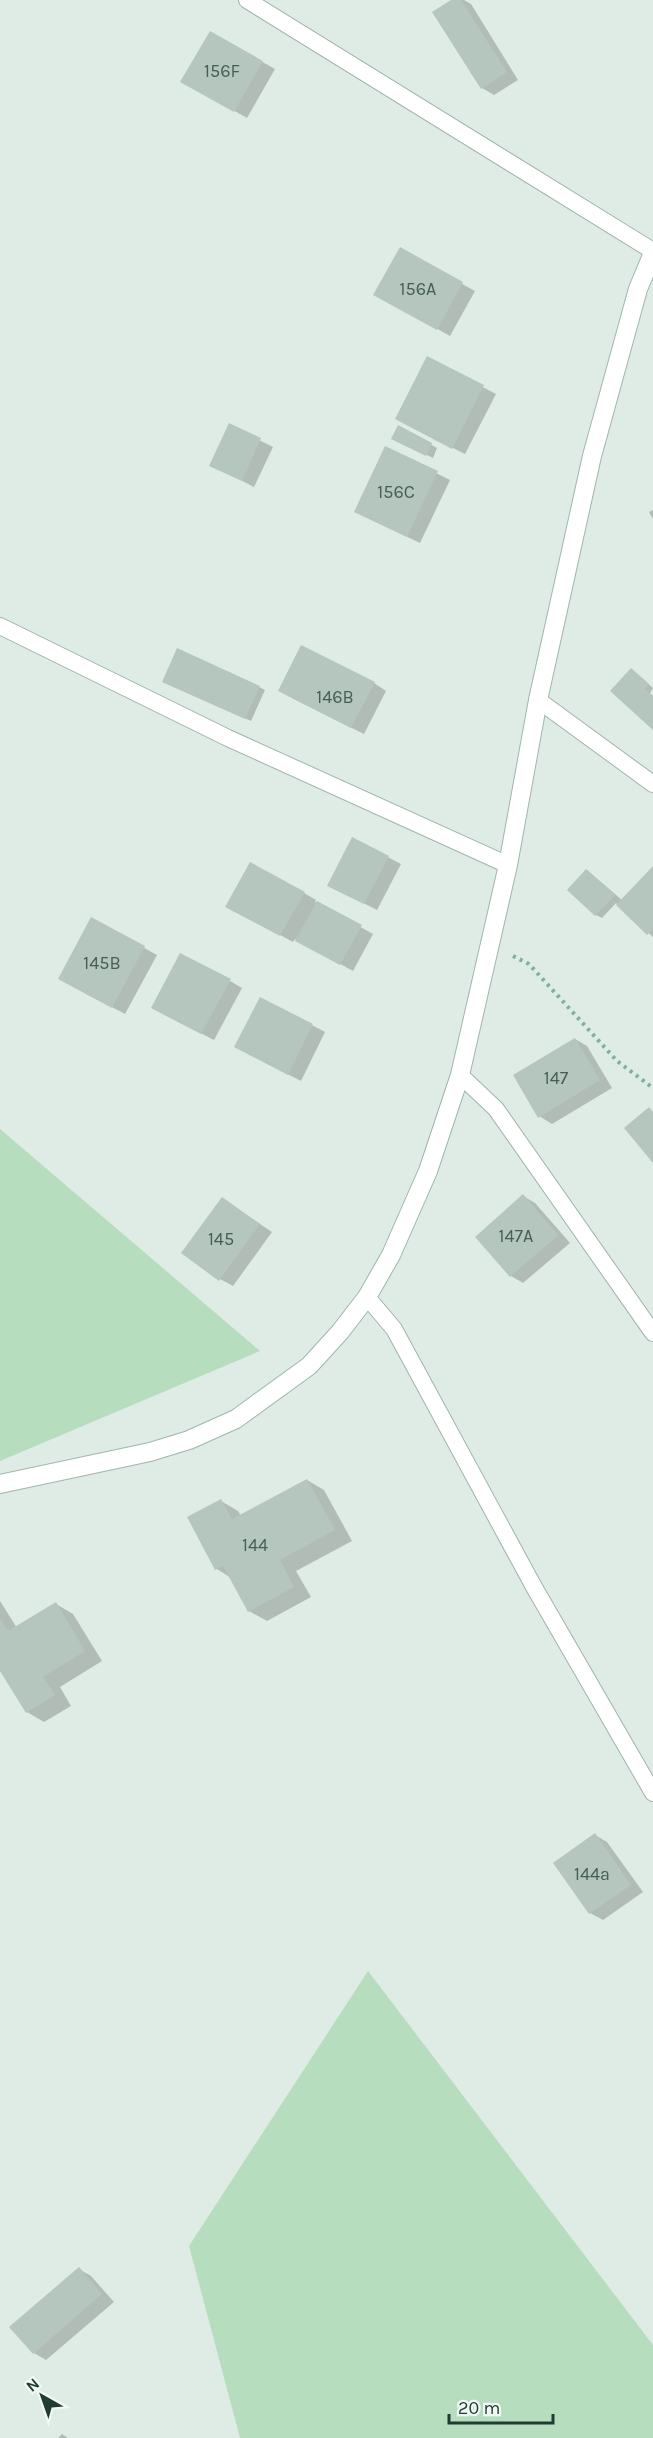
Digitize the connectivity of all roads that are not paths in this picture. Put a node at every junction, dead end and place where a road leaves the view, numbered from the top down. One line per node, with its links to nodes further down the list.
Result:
1 (248, 0): 2 (lane)
2 (653, 252): 4 (street)
3 (0, 626): 6 (lane)
4 (538, 700): 5 (lane); 6 (street)
5 (653, 784)
6 (508, 865): 7 (street)
7 (460, 1076): 8 (street); 9 (lane)
8 (367, 1297): 10 (street); 11 (lane)
9 (653, 1333)
10 (0, 1484)
11 (653, 1793)

